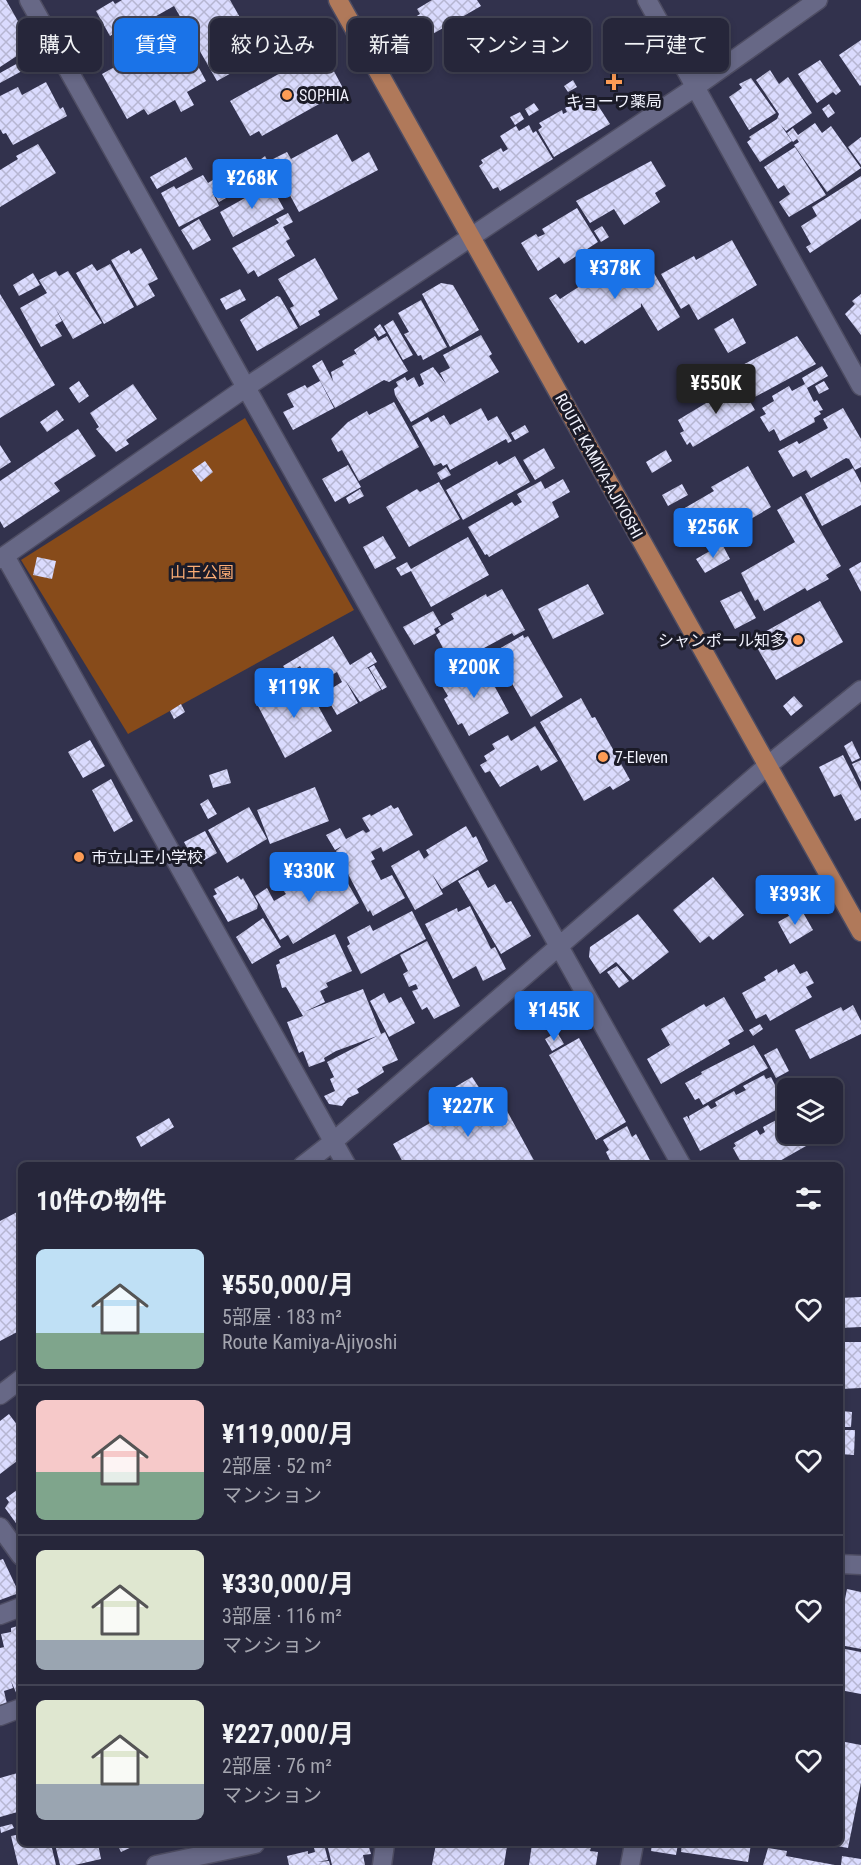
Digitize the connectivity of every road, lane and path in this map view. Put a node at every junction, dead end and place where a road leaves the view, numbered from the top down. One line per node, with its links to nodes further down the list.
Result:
1 (30, 0): 8 (street)
2 (338, 0): 6 (main road, ROUTE KAMIYA-AJIYOSHI)
3 (647, 0): 5 (street)
4 (818, 0): 5 (street)
5 (694, 88): 6 (street); 7 (street)
6 (470, 237): 8 (street); 11 (main road, ROUTE KAMIYA-AJIYOSHI)
7 (860, 383)
8 (248, 386): 9 (street); 13 (street)
9 (2, 558): 14 (street)
10 (861, 690): 11 (street)
11 (767, 766): 12 (main road, ROUTE KAMIYA-AJIYOSHI); 13 (street)
12 (861, 932)
13 (561, 946): 14 (street); 17 (street)
14 (334, 1142): 15 (street); 16 (street)
15 (307, 1162)
16 (345, 1162)
17 (680, 1162)
18 (18, 1381): 19 (street)
19 (0, 1395)
20 (0, 1527): 21 (street)
21 (18, 1552)
22 (843, 1564): 23 (street)
23 (861, 1565)
24 (18, 1608): 25 (street)
25 (0, 1615)
26 (18, 1709): 27 (street)
27 (0, 1716)
28 (246, 1846): 31 (street)
29 (385, 1846): 32 (street)
30 (634, 1846): 33 (street)
31 (156, 1865)
32 (382, 1865)
33 (630, 1865)

